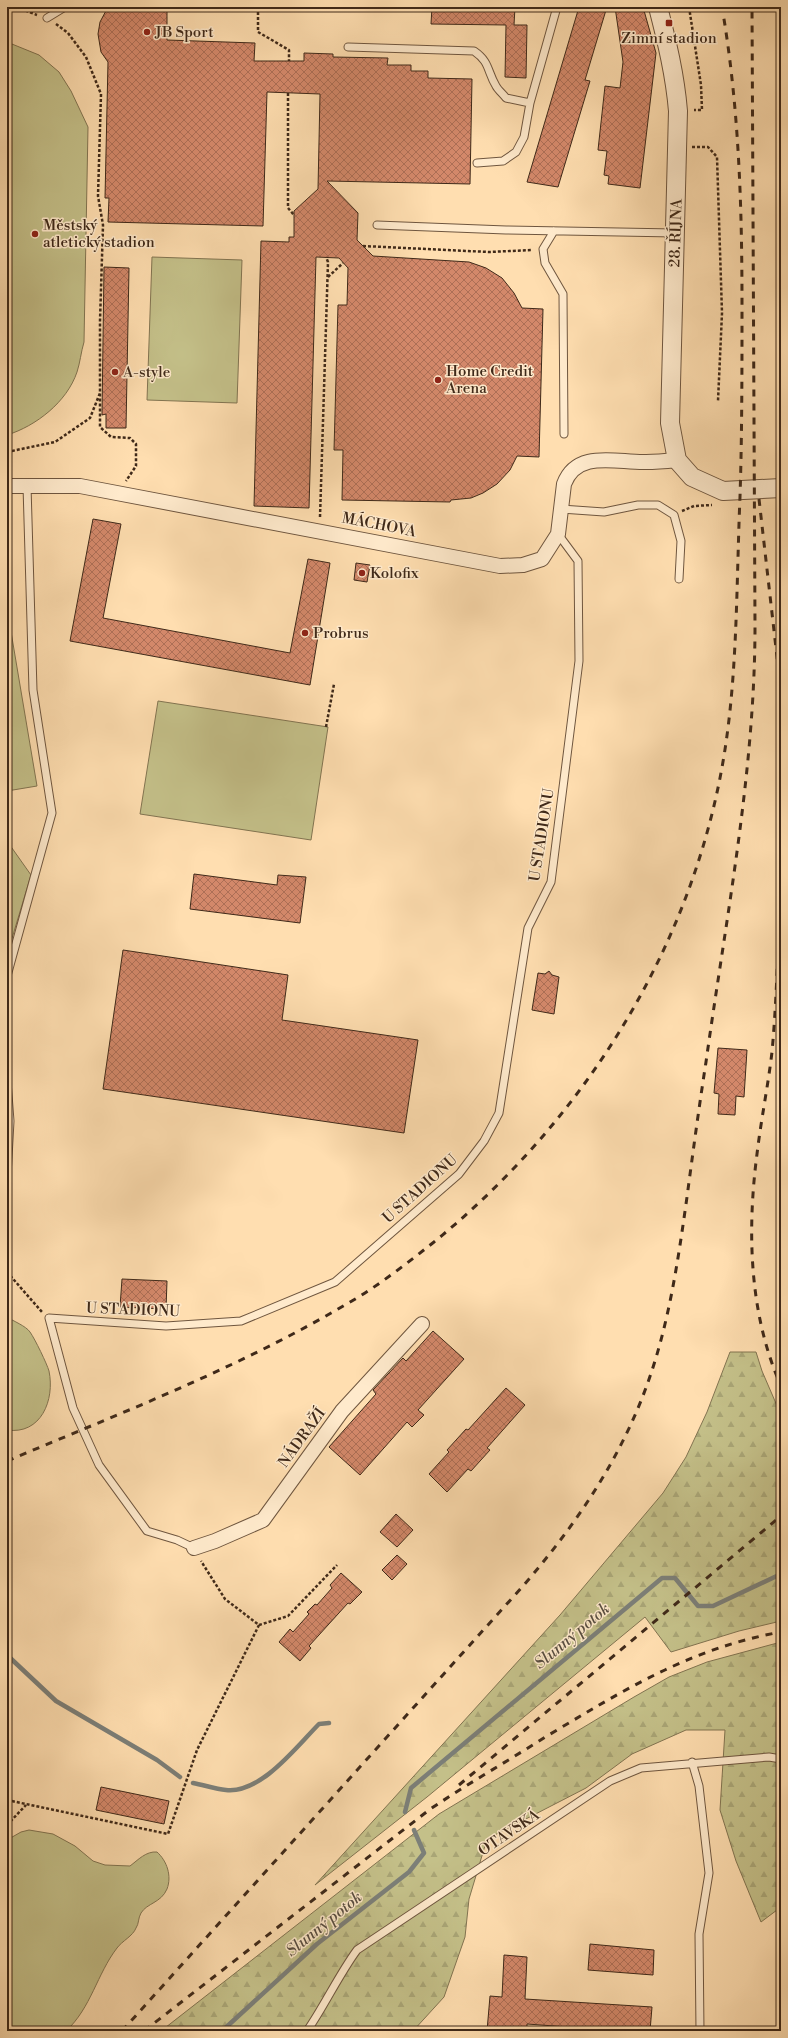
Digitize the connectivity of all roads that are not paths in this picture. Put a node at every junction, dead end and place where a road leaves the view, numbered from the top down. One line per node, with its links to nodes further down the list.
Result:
1 (65, 7): 4 (lane)
2 (557, 7): 6 (lane)
3 (658, 7): 10 (street, 28. ŘÍJNA)
4 (47, 18)
5 (348, 47): 6 (lane)
6 (530, 103): 7 (lane)
7 (477, 164)
8 (378, 224): 9 (lane)
9 (554, 231): 10 (lane); 11 (lane)
10 (676, 233): 12 (street, 28. ŘÍJNA)
11 (564, 434)
12 (677, 460): 15 (street); 16 (street, MÁCHOVA)
13 (7, 486): 14 (street, MÁCHOVA)
14 (27, 486): 17 (street, MÁCHOVA); 19 (lane)
15 (781, 488)
16 (561, 509): 17 (street, MÁCHOVA); 18 (lane)
17 (558, 534): 23 (lane, U STADIONU)
18 (679, 579)
19 (7, 976)
20 (7, 1081): 21 (lane)
21 (7, 1176)
22 (422, 1324): 23 (street, NÁDRAŽÍ)
23 (194, 1548)
24 (781, 1760): 25 (lane, OTAVSKÁ)
25 (692, 1762): 26 (lane, OTAVSKÁ); 27 (lane)
26 (307, 2031)
27 (700, 2031)

